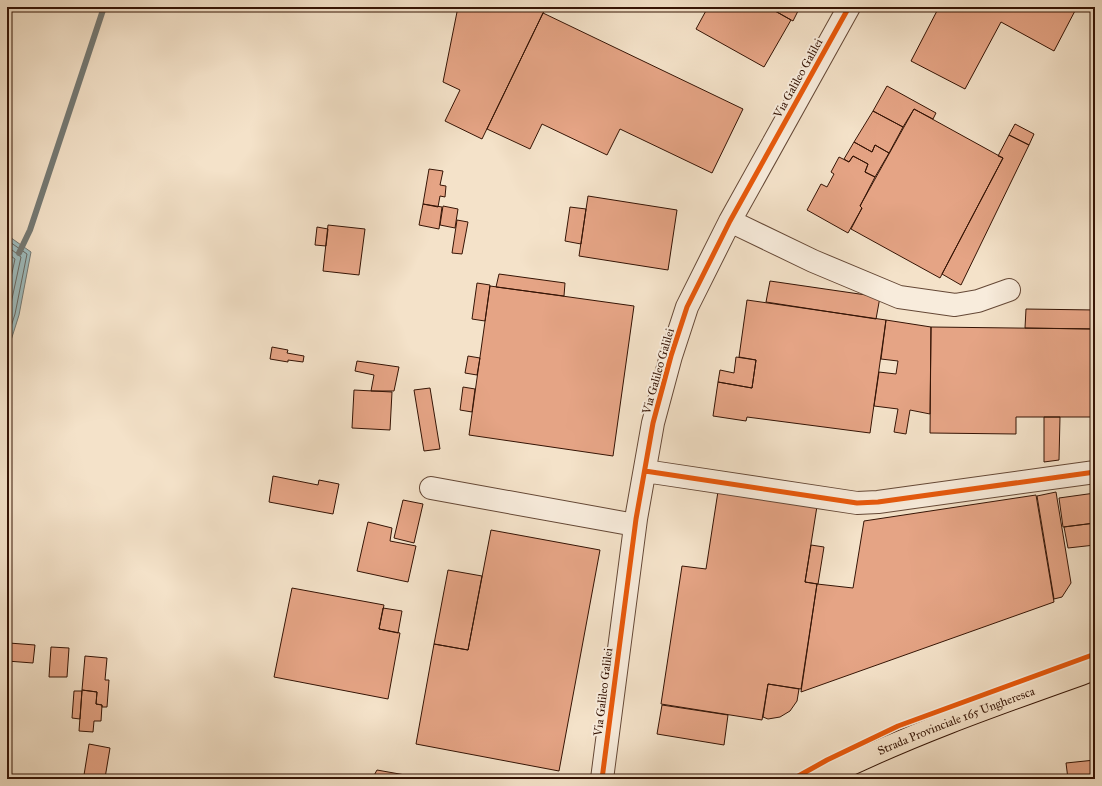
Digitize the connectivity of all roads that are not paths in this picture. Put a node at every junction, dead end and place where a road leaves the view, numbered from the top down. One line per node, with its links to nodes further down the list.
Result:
1 (849, 7): 2 (street, Via Galileo Galilei)
2 (730, 221): 3 (street); 4 (street, Via Galileo Galilei)
3 (1009, 290)
4 (645, 471): 5 (street); 7 (street, Via Galileo Galilei)
5 (1095, 472)
6 (431, 488): 7 (street)
7 (635, 525): 9 (street, Via Galileo Galilei)
8 (1095, 669): 10 (main road, Strada Provinciale 165 Ungheresca)
9 (602, 779)
10 (820, 779)

